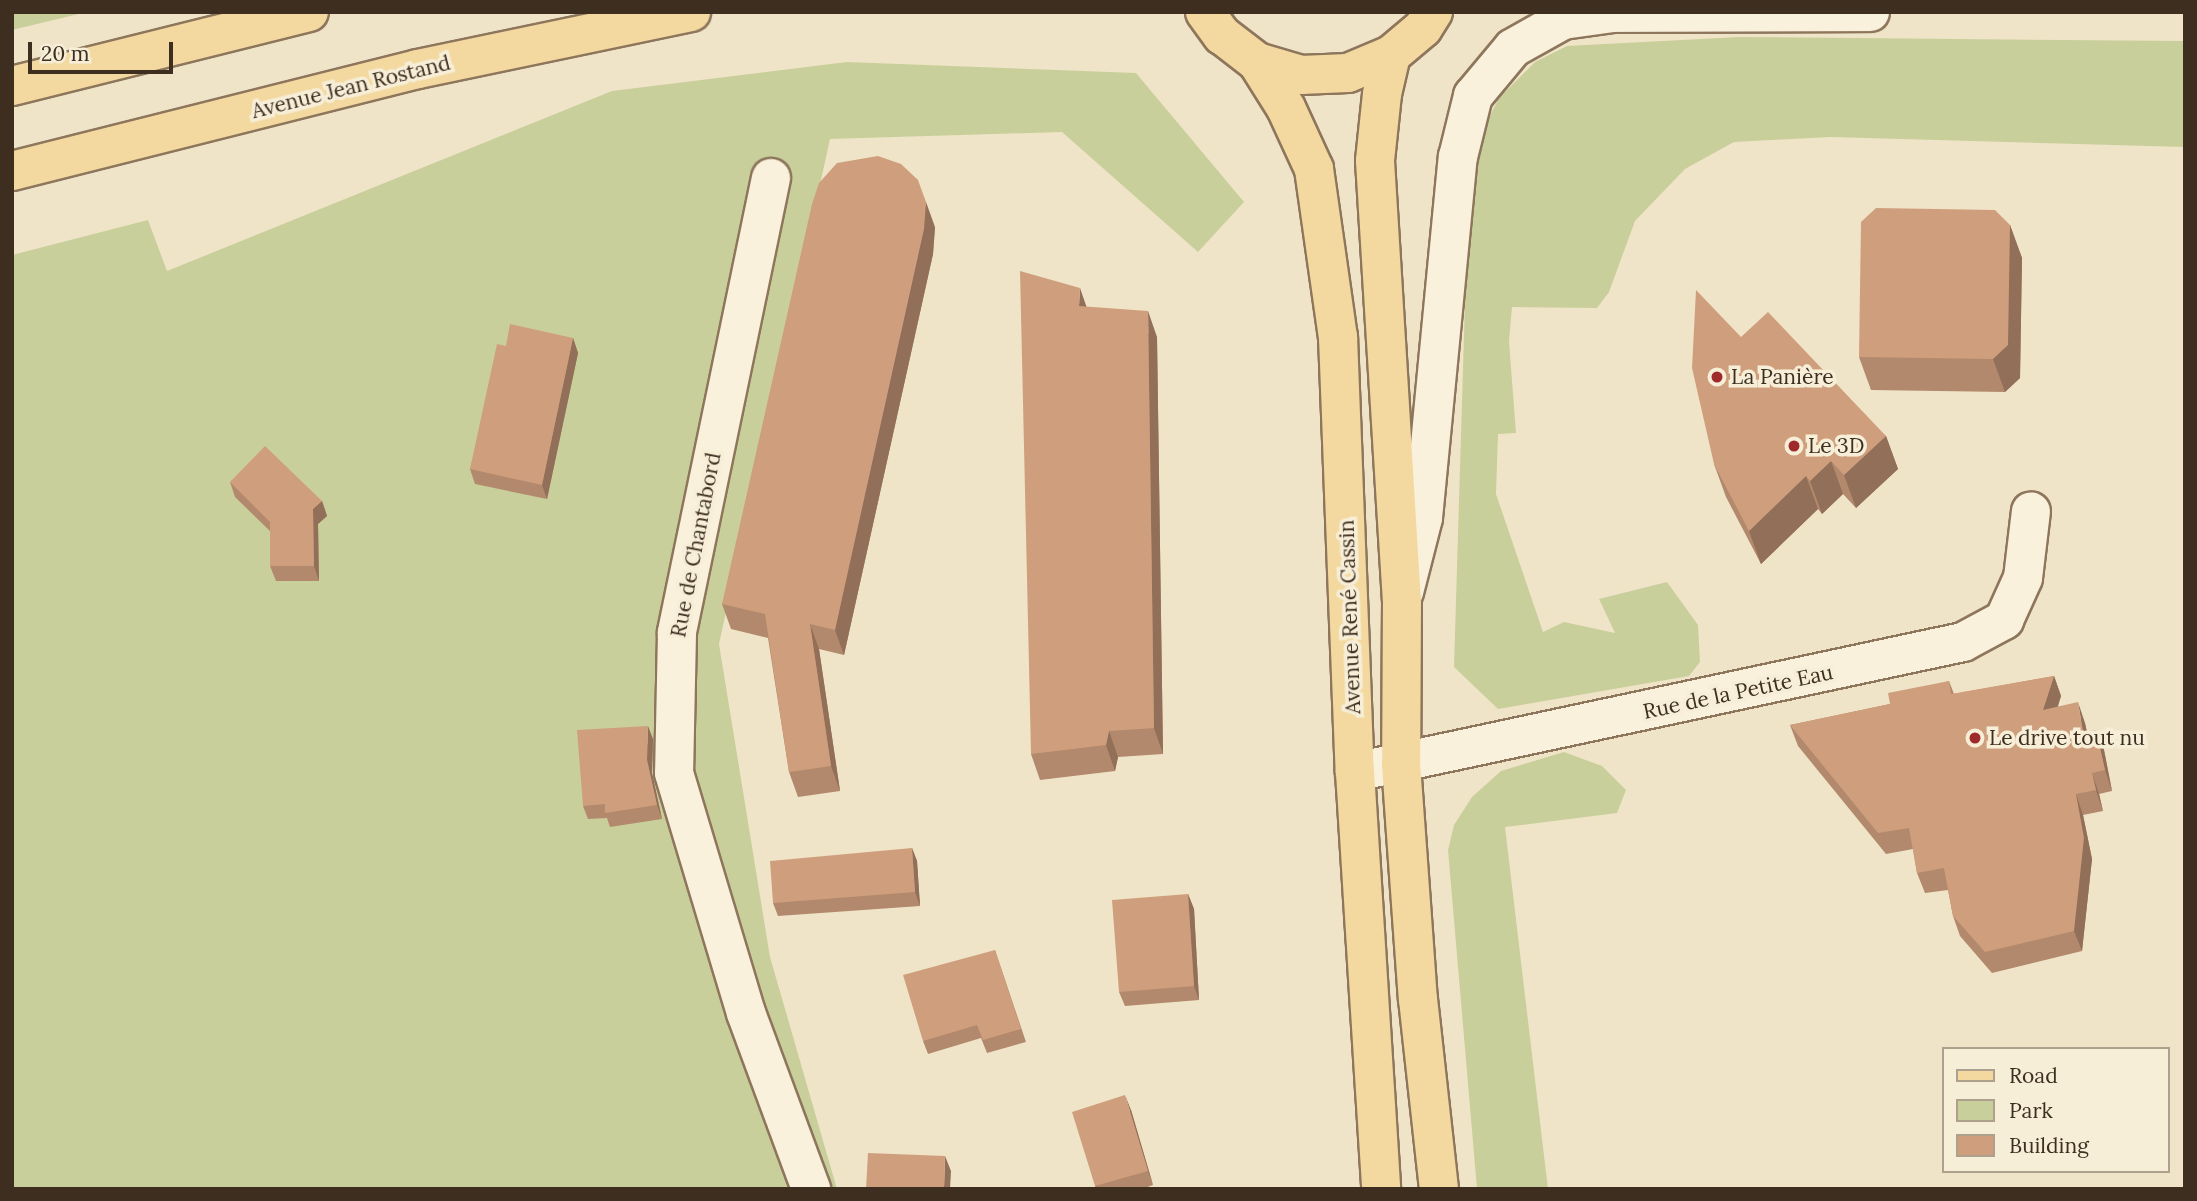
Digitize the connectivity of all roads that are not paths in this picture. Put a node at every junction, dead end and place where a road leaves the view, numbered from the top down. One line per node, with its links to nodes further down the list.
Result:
1 (309, 12): 8 (main road)
2 (691, 12): 9 (main road, Avenue Jean Rostand)
3 (1205, 12): 7 (main road)
4 (1433, 12): 6 (main road)
5 (1870, 12): 12 (street)
6 (1391, 55): 7 (main road); 12 (main road)
7 (1257, 62): 14 (main road, Avenue René Cassin)
8 (12, 86)
9 (12, 171)
10 (771, 178): 15 (street, Rue de Chantabord)
11 (2031, 511): 13 (street, Rue de la Petite Eau)
12 (1402, 600): 13 (main road)
13 (1401, 764): 14 (street, Rue de la Petite Eau); 17 (main road)
14 (1355, 772): 16 (main road, Avenue René Cassin)
15 (811, 1189)
16 (1381, 1189)
17 (1439, 1189)

